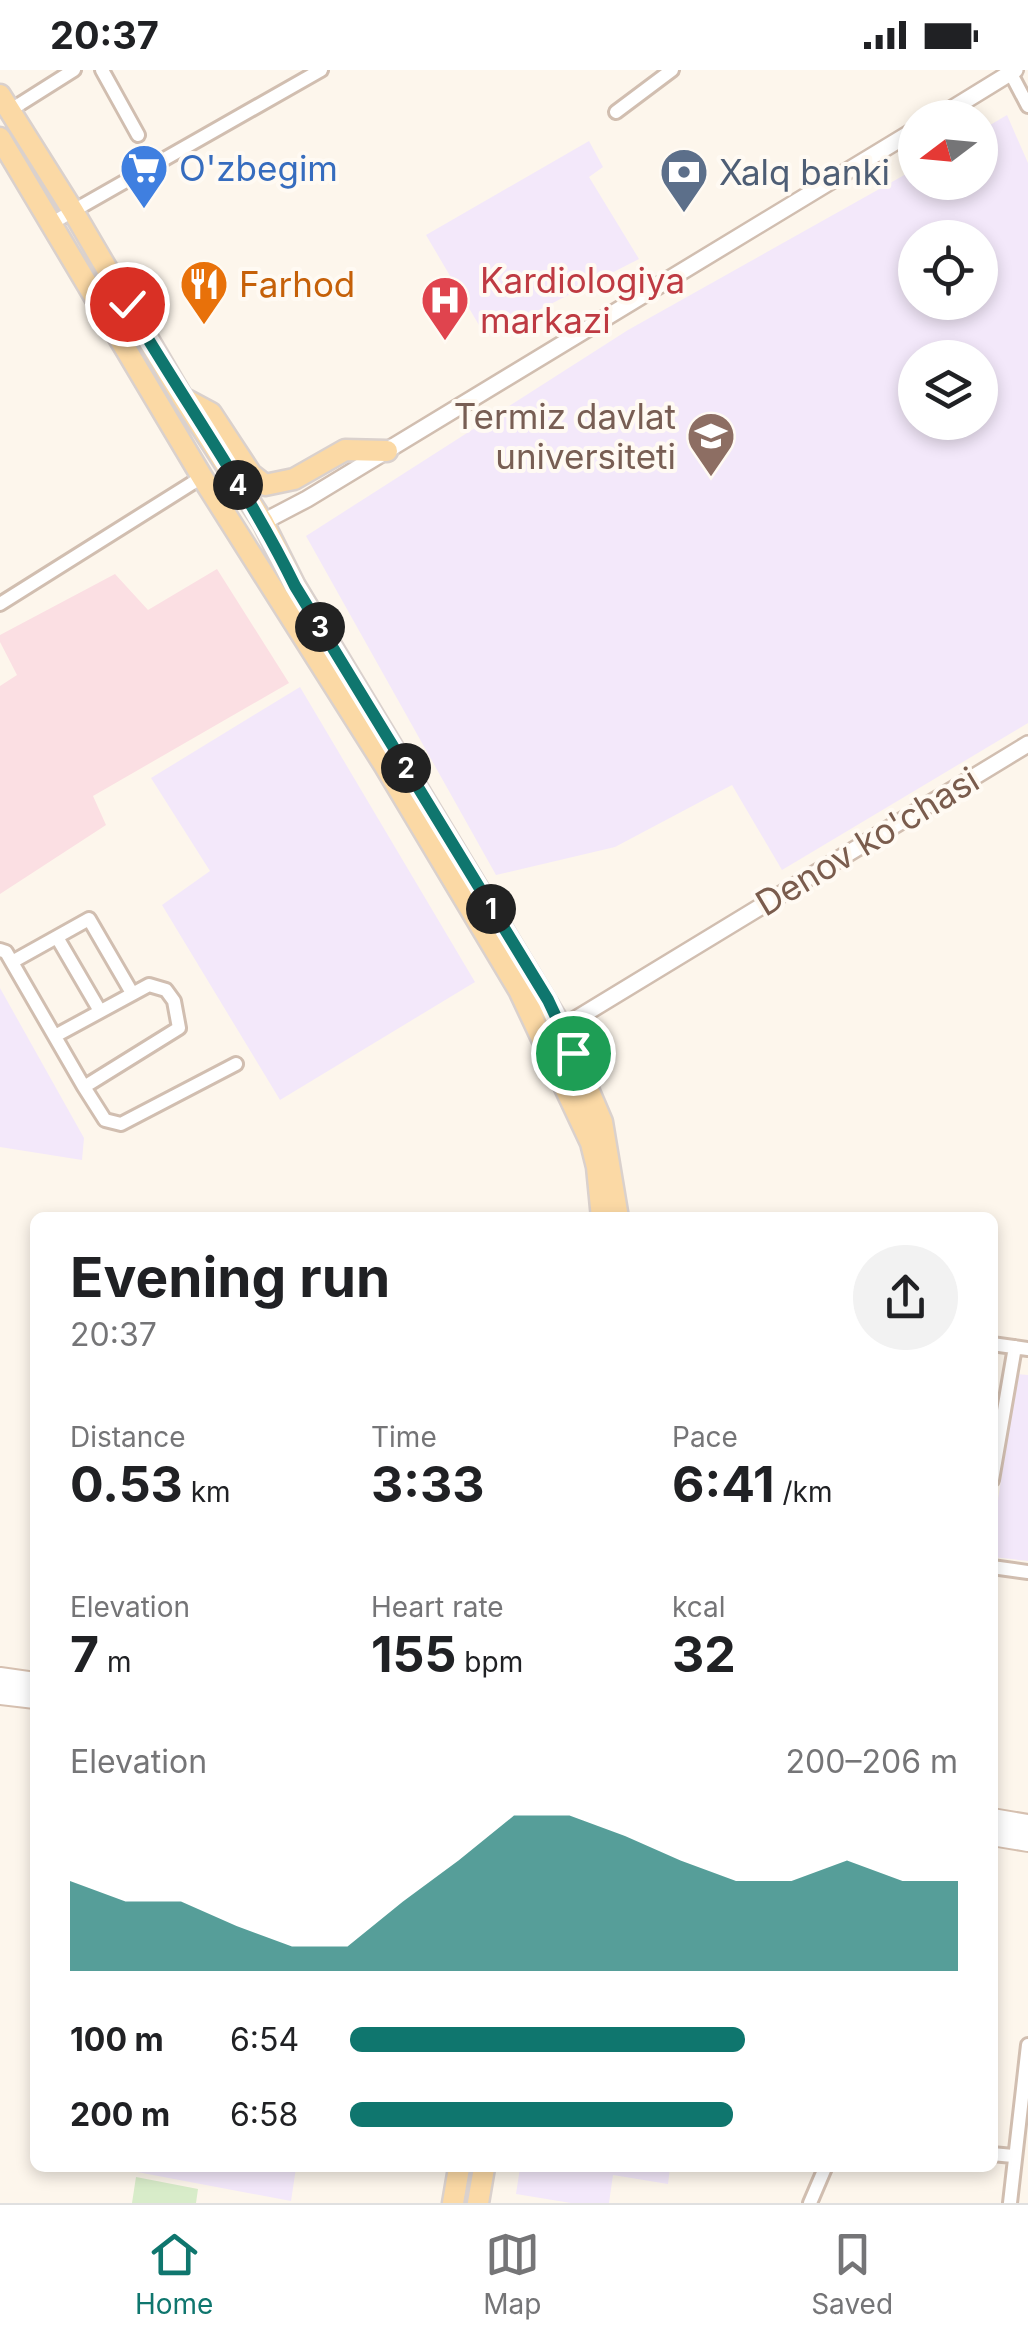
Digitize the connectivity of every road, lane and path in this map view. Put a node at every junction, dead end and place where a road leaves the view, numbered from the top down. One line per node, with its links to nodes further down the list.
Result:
1 (74, 70): 7 (street)
2 (102, 70): 10 (street)
3 (321, 70): 13 (street)
4 (672, 70): 9 (street)
5 (1011, 71): 6 (street); 8 (street)
6 (965, 100)
7 (4, 103): 13 (main road)
8 (1028, 106)
9 (616, 112)
10 (138, 135)
11 (0, 138): 14 (main road)
12 (898, 140): 16 (street)
13 (73, 210): 14 (street); 15 (main road)
14 (52, 222): 18 (main road)
15 (182, 397): 16 (main road); 17 (main road)
16 (387, 451): 19 (street)
17 (222, 462): 18 (main road); 19 (main road)
18 (202, 477): 20 (main road); 21 (street)
19 (264, 524): 20 (main road); 28 (main road)
20 (242, 539): 28 (main road)
21 (0, 604)
22 (1028, 744): 28 (street, Denov ko'chasi)
23 (58, 938): 25 (street); 26 (street); 27 (street)
24 (0, 950): 25 (street)
25 (12, 962): 29 (street)
26 (132, 993): 27 (street); 31 (street)
27 (100, 1011): 29 (street)
28 (553, 1034): 32 (main road); 33 (main road)
29 (55, 1036): 31 (street)
30 (236, 1064): 31 (street)
31 (84, 1087)
32 (601, 1212)
33 (617, 1212)
34 (1022, 1348): 35 (street)
35 (998, 1454)
36 (998, 1568): 37 (street)
37 (1028, 1572)
38 (0, 1677): 39 (main road)
39 (30, 1681)
40 (0, 1695): 41 (main road)
41 (30, 1699)
42 (998, 1819): 43 (main road)
43 (1028, 1824)
44 (998, 1837): 45 (main road)
45 (1028, 1842)
46 (1028, 2044): 48 (street)
47 (998, 2155): 48 (street)
48 (1013, 2156): 55 (street)
49 (458, 2172): 52 (main road)
50 (483, 2172): 53 (main road)
51 (823, 2172): 54 (street)
52 (453, 2203)
53 (478, 2203)
54 (810, 2203)
55 (1010, 2203)

